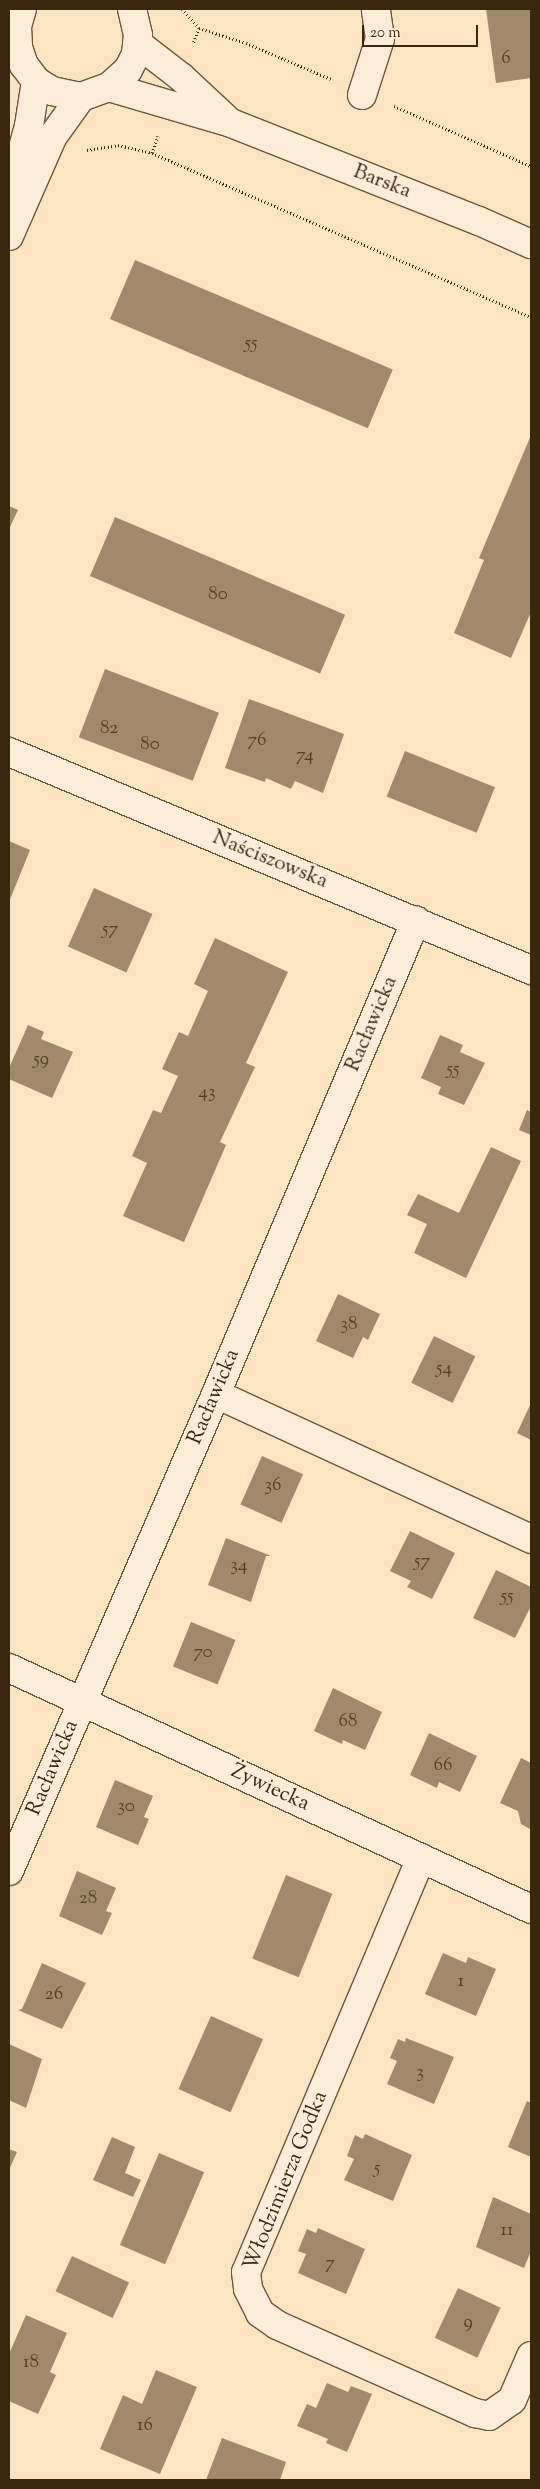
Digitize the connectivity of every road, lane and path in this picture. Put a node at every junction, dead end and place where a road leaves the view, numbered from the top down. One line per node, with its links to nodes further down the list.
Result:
1 (22, 9): 5 (street)
2 (132, 9): 4 (street)
3 (376, 9): 8 (street)
4 (137, 43): 7 (street); 10 (street, Barska)
5 (13, 44): 6 (street)
6 (36, 81): 9 (street); 12 (street)
7 (108, 87): 9 (street); 10 (street, Barska)
8 (362, 95)
9 (81, 96): 13 (street)
10 (231, 123): 14 (street, Barska)
11 (152, 153): 15 (path)
12 (9, 198)
13 (9, 236)
14 (531, 244)
15 (531, 316)
16 (9, 752): 17 (street, Naściszowska)
17 (416, 920): 18 (street, Naściszowska); 19 (street, Racławicka)
18 (531, 970)
19 (216, 1394): 20 (street); 22 (street, Racławicka)
20 (531, 1539)
21 (9, 1668): 22 (street, Żywiecka)
22 (82, 1702): 23 (street, Żywiecka); 24 (street, Racławicka)
23 (421, 1858): 25 (street, Żywiecka); 26 (street, Włodzimierza Godka)
24 (9, 1871)
25 (531, 1909)
26 (531, 2356)

